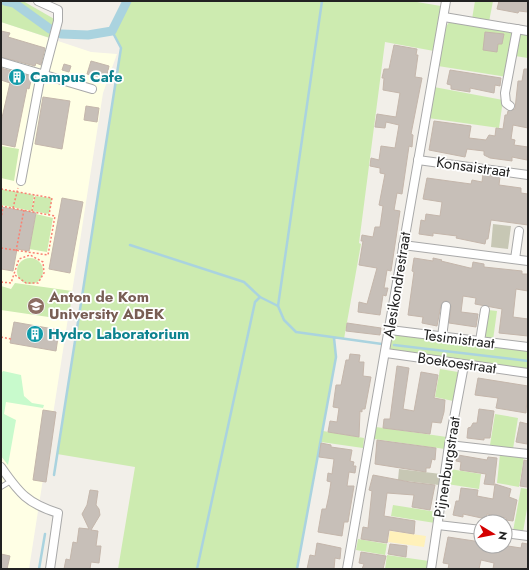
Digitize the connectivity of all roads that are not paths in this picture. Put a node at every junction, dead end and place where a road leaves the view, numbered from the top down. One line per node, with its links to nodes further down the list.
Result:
1 (38, 1): 7 (street)
2 (446, 1): 3 (street, Alesikondrestraat)
3 (444, 17): 4 (street); 10 (street, Alesikondrestraat)
4 (517, 29): 5 (street); 9 (street)
5 (528, 31)
6 (1, 62): 7 (street)
7 (43, 74): 8 (street); 12 (street)
8 (92, 89)
9 (510, 106)
10 (418, 160): 11 (street, Konsaistraat); 14 (street, Alesikondrestraat)
11 (528, 175)
12 (21, 181)
13 (518, 232): 15 (street)
14 (403, 245): 15 (street); 19 (street, Alesikondrestraat)
15 (515, 259): 16 (street)
16 (528, 261)
17 (446, 306): 20 (street)
18 (485, 310): 21 (street)
19 (390, 330): 20 (street, Tesimistraat); 23 (street, Alesikondrestraat)
20 (442, 337): 21 (street, Tesimistraat)
21 (480, 341): 22 (street, Tesimistraat)
22 (528, 347)
23 (386, 353): 24 (street, Boekoestraat); 36 (street, Alesikondrestraat)
24 (464, 365): 25 (street, Boekoestraat); 26 (street, Pijnenburgstraat)
25 (528, 373)
26 (449, 445): 27 (street); 31 (street, Pijnenburgstraat)
27 (528, 454)
28 (1, 467): 29 (street)
29 (10, 481): 30 (lane); 35 (street)
30 (1, 487)
31 (438, 525): 32 (street); 37 (street, Pijnenburgstraat)
32 (473, 529)
33 (513, 534): 34 (street)
34 (528, 536)
35 (50, 569)
36 (347, 569)
37 (431, 569)

